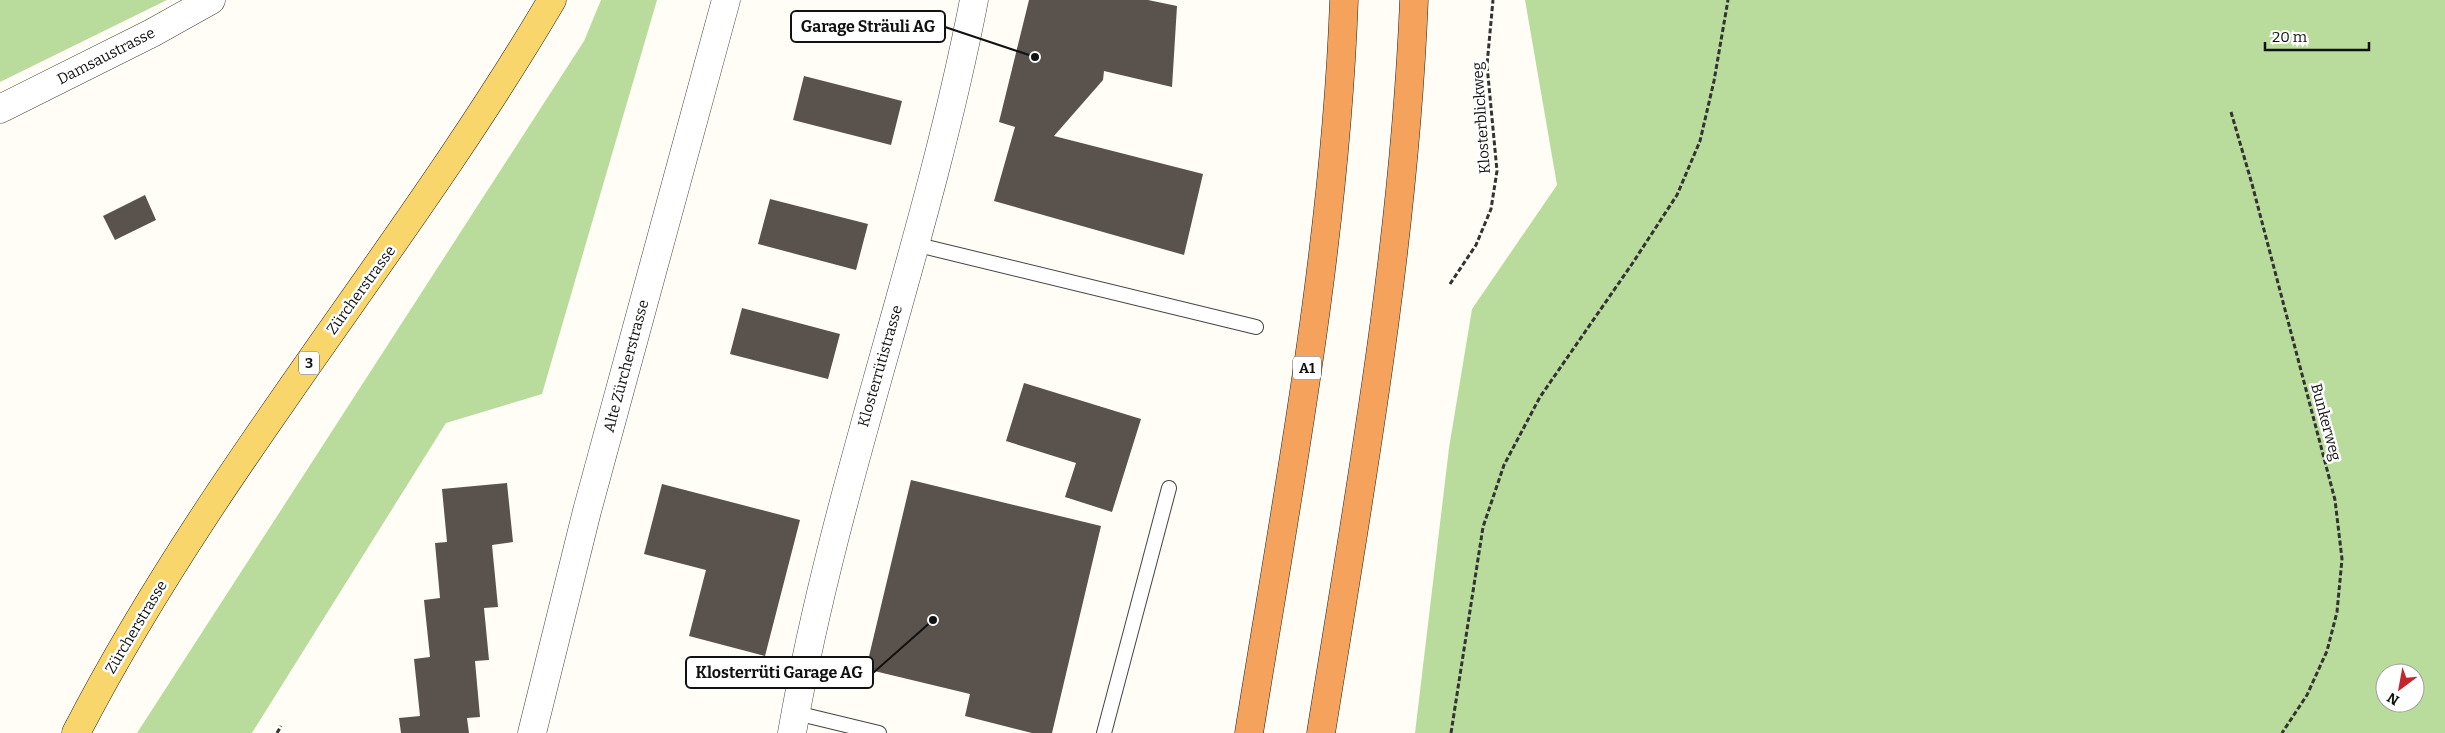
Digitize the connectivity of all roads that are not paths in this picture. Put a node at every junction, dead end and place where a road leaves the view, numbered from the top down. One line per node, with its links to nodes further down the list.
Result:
1 (211, 0): 7 (street, Damsaustrasse)
2 (552, 0): 12 (main road, Zürcherstrasse / 3)
3 (726, 0): 13 (street, Alte Zürcherstrasse)
4 (974, 0): 8 (street, Klosterrütistrasse)
5 (1344, 0): 16 (highway, A1)
6 (1414, 0): 17 (highway)
7 (0, 109)
8 (914, 244): 9 (lane); 11 (street, Klosterrütistrasse)
9 (1256, 327)
10 (1169, 488): 15 (lane)
11 (794, 723): 14 (lane)
12 (76, 733)
13 (532, 733)
14 (879, 733)
15 (1104, 733)
16 (1249, 733)
17 (1321, 733)

